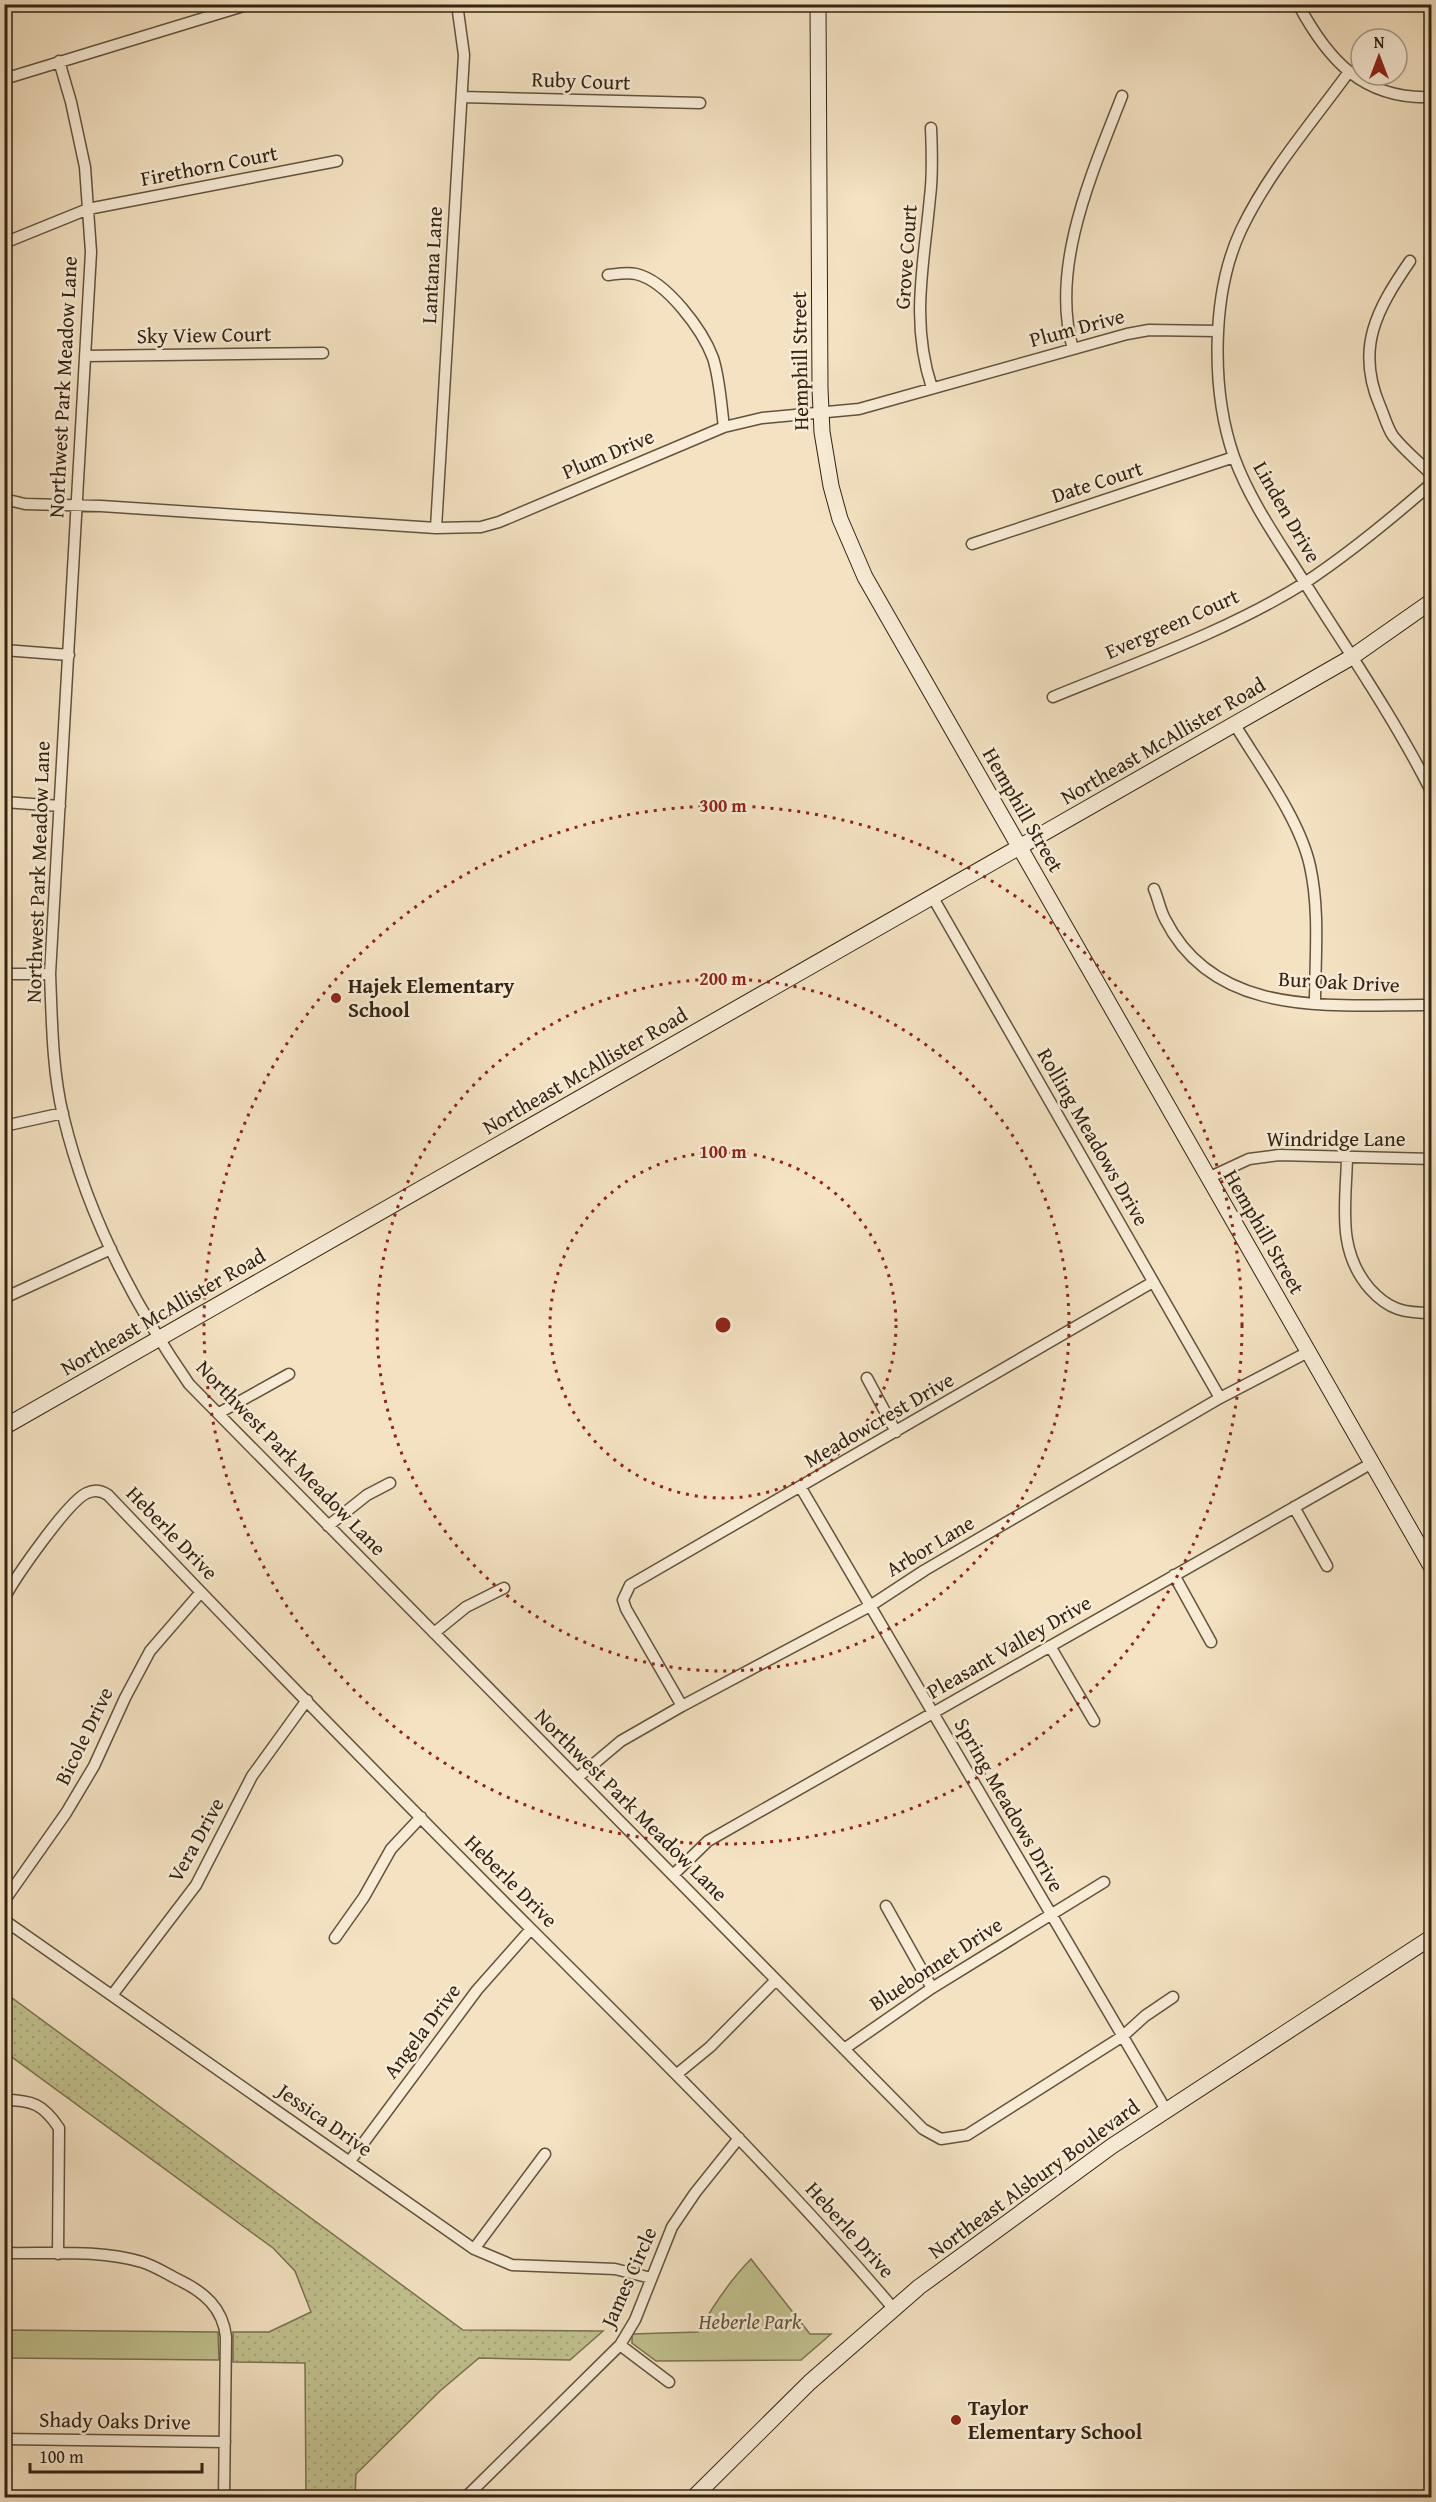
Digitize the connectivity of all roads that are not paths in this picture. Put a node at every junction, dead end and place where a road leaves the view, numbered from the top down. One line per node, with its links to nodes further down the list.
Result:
1 (250, 4): 5 (street)
2 (457, 4): 9 (street, Lantana Lane)
3 (819, 4): 23 (street, Hemphill Street)
4 (1298, 4): 6 (street)
5 (59, 62): 7 (street); 14 (street, Northwest Park Meadow Lane)
6 (1348, 73): 10 (street); 18 (street, Linden Drive)
7 (4, 79)
8 (1122, 96): 19 (street)
9 (462, 97): 11 (street, Ruby Court); 30 (street, Lantana Lane)
10 (1431, 97)
11 (700, 103)
12 (931, 128): 22 (street, Grove Court)
13 (337, 161): 14 (street, Firethorn Court)
14 (88, 209): 15 (street, Firethorn Court); 21 (street, Northwest Park Meadow Lane)
15 (4, 243)
16 (1410, 261): 26 (street)
17 (609, 275): 24 (street)
18 (1218, 331): 19 (street, Plum Drive); 25 (street, Linden Drive)
19 (1073, 349): 22 (street, Plum Drive)
20 (323, 353): 21 (street, Sky View Court)
21 (85, 356): 29 (street, Northwest Park Meadow Lane)
22 (932, 388): 23 (street, Plum Drive)
23 (820, 412): 24 (street, Plum Drive); 42 (street, Hemphill Street)
24 (724, 427): 30 (street, Plum Drive)
25 (1234, 457): 31 (street, Date Court); 32 (street, Linden Drive)
26 (1431, 475)
27 (1431, 483): 32 (street, Evergreen Court)
28 (4, 499): 29 (street, Plum Drive)
29 (76, 506): 30 (street, Plum Drive); 35 (street, Northwest Park Meadow Lane)
30 (435, 528)
31 (972, 544)
32 (1305, 582): 36 (street, Linden Drive); 37 (street, Evergreen Court)
33 (1431, 601): 36 (street, Northeast McAllister Road)
34 (4, 650): 35 (street)
35 (69, 655): 41 (street, Northwest Park Meadow Lane)
36 (1352, 657): 38 (street, Northeast McAllister Road); 39 (street, Linden Drive)
37 (1053, 697)
38 (1235, 725): 42 (street, Northeast McAllister Road); 47 (street)
39 (1431, 793)
40 (4, 802): 41 (street)
41 (60, 806): 46 (street, Northwest Park Meadow Lane)
42 (1019, 847): 44 (street, Northeast McAllister Road); 53 (street, Hemphill Street)
43 (1154, 889): 47 (street, Bur Oak Drive)
44 (932, 896): 55 (street, Rolling Meadows Drive); 58 (street, Northeast McAllister Road)
45 (4, 974): 46 (street)
46 (50, 974): 49 (street, Northwest Park Meadow Lane)
47 (1315, 1004): 48 (street, Bur Oak Drive)
48 (1431, 1005)
49 (63, 1113): 50 (street); 54 (street, Northwest Park Meadow Lane)
50 (4, 1126)
51 (1347, 1156): 52 (street, Windridge Lane); 53 (street, Windridge Lane); 57 (street)
52 (1431, 1159)
53 (1208, 1178): 59 (street, Hemphill Street)
54 (111, 1249): 56 (street); 58 (street, Northwest Park Meadow Lane)
55 (1153, 1282): 62 (street, Rolling Meadows Drive); 65 (street, Meadowcrest Drive)
56 (4, 1298)
57 (1431, 1313)
58 (158, 1340): 63 (street, Northwest Park Meadow Lane); 64 (street, Northeast McAllister Road)
59 (1308, 1352): 62 (street, Arbor Lane); 66 (street, Hemphill Street)
60 (289, 1374): 63 (street)
61 (867, 1378): 65 (street)
62 (1220, 1398): 77 (street, Arbor Lane)
63 (219, 1413): 70 (street, Northwest Park Meadow Lane)
64 (4, 1427)
65 (896, 1432): 68 (street, Meadowcrest Drive)
66 (1372, 1463): 69 (street, Pleasant Valley Drive); 72 (street, Hemphill Street)
67 (390, 1483): 70 (street)
68 (801, 1488): 77 (street, Spring Meadows Drive); 82 (street, Meadowcrest Drive)
69 (1294, 1507): 71 (street); 73 (street, Pleasant Valley Drive)
70 (328, 1526): 78 (street, Northwest Park Meadow Lane)
71 (1327, 1566)
72 (1431, 1568)
73 (1174, 1575): 79 (street); 80 (street, Pleasant Valley Drive)
74 (504, 1588): 78 (street)
75 (201, 1592): 76 (street, Heberle Drive); 81 (street, Heberle Drive); 89 (street, Bicole Drive)
76 (4, 1599)
77 (870, 1606): 82 (street, Arbor Lane); 83 (street, Spring Meadows Drive)
78 (434, 1633): 85 (street, Northwest Park Meadow Lane)
79 (1211, 1642)
80 (1050, 1646): 83 (street, Pleasant Valley Drive); 84 (street)
81 (307, 1700): 86 (street, Heberle Drive); 98 (street, Vera Drive)
82 (682, 1706): 85 (street, Arbor Lane)
83 (933, 1713): 87 (street, Pleasant Valley Drive); 91 (street, Spring Meadows Drive)
84 (1094, 1721)
85 (577, 1778): 87 (street, Northwest Park Meadow Lane)
86 (421, 1817): 93 (street, Heberle Drive); 95 (street)
87 (673, 1875): 96 (street, Northwest Park Meadow Lane)
88 (1104, 1882): 91 (street, Bluebonnet Drive)
89 (4, 1901)
90 (886, 1906): 97 (street)
91 (1051, 1913): 97 (street, Bluebonnet Drive); 100 (street, Spring Meadows Drive)
92 (4, 1920): 98 (street, Jessica Drive)
93 (531, 1929): 102 (street, Heberle Drive); 107 (street, Angela Drive)
94 (1431, 1937): 104 (street, Northeast Alsbury Boulevard)
95 (335, 1938)
96 (776, 1980): 101 (street, Northwest Park Meadow Lane); 102 (street)
97 (932, 1988): 101 (street, Bluebonnet Drive)
98 (113, 1994): 107 (street, Jessica Drive)
99 (1173, 1997): 100 (street)
100 (1123, 2036): 101 (street, Northwest Park Meadow Lane); 104 (street, Spring Meadows Drive)
101 (844, 2049)
102 (677, 2074): 105 (street, Heberle Drive)
103 (4, 2100): 110 (street)
104 (1166, 2110): 112 (street, Northeast Alsbury Boulevard)
105 (739, 2138): 111 (street, James Circle); 112 (street, Heberle Drive)
106 (545, 2154): 108 (street)
107 (350, 2161): 108 (street, Jessica Drive)
108 (474, 2249): 111 (street, Jessica Drive)
109 (4, 2253): 110 (street)
110 (58, 2254): 116 (street)
111 (651, 2278): 113 (street, James Circle)
112 (893, 2308): 119 (street, Northeast Alsbury Boulevard)
113 (620, 2344): 114 (street); 118 (street, James Circle)
114 (669, 2382)
115 (4, 2439): 116 (street, Shady Oaks Drive)
116 (225, 2442): 117 (street)
117 (224, 2498)
118 (465, 2498)
119 (693, 2498)

